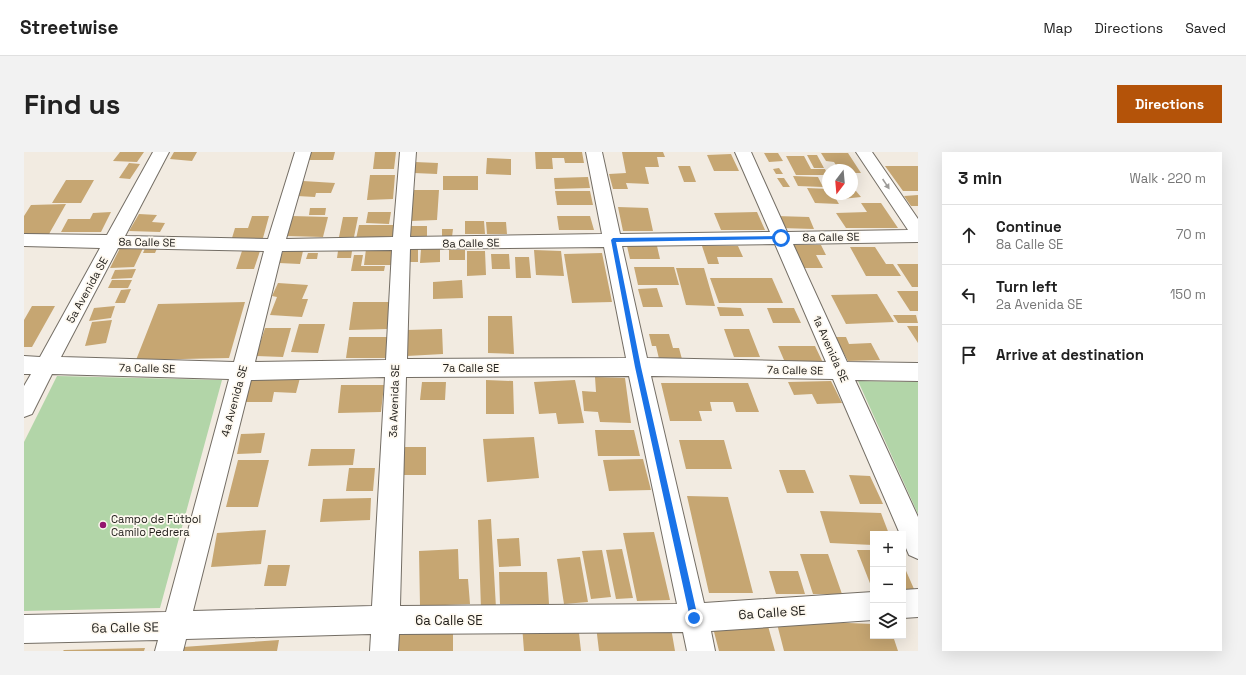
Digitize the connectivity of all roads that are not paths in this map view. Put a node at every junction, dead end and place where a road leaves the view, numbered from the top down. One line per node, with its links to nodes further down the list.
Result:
1 (161, 152): 12 (street, 5a Avenida SE)
2 (303, 152): 14 (street, 4a Avenida SE)
3 (408, 152): 13 (street, 3a Avenida SE)
4 (594, 152): 11 (street)
5 (743, 152): 9 (street, 1a Avenida SE)
6 (864, 152): 7 (street, one-way to 7)
7 (918, 232)
8 (918, 236): 9 (street, 8a Calle SE)
9 (781, 238): 11 (street, 8a Calle SE); 20 (street, 1a Avenida SE)
10 (24, 240): 12 (street, 8a Calle SE)
11 (613, 240): 13 (street, 8a Calle SE); 17 (street)
12 (114, 242): 14 (street, 8a Calle SE); 16 (street, 5a Avenida SE)
13 (401, 245): 14 (street, 8a Calle SE); 18 (street, 3a Avenida SE)
14 (275, 246): 19 (street, 4a Avenida SE)
15 (24, 366): 16 (street, 7a Calle SE)
16 (46, 366): 19 (street, 7a Calle SE); 22 (street, 5a Avenida SE)
17 (638, 367): 18 (street, 7a Calle SE); 20 (street, 7a Calle SE); 27 (street)
18 (396, 368): 19 (street, 7a Calle SE); 28 (street, 3a Avenida SE)
19 (242, 370): 30 (street, 4a Avenida SE)
20 (840, 371): 21 (street, 7a Calle SE); 23 (street, 1a Avenida SE)
21 (918, 372)
22 (24, 407)
23 (918, 546)
24 (918, 603): 25 (street)
25 (906, 604)
26 (870, 606): 27 (street, 6a Calle SE)
27 (694, 618): 28 (street, 6a Calle SE); 32 (street)
28 (385, 620): 30 (street, 6a Calle SE); 31 (street, 3a Avenida SE)
29 (24, 629): 30 (street, 6a Calle SE)
30 (172, 638)
31 (384, 651)
32 (701, 651)

